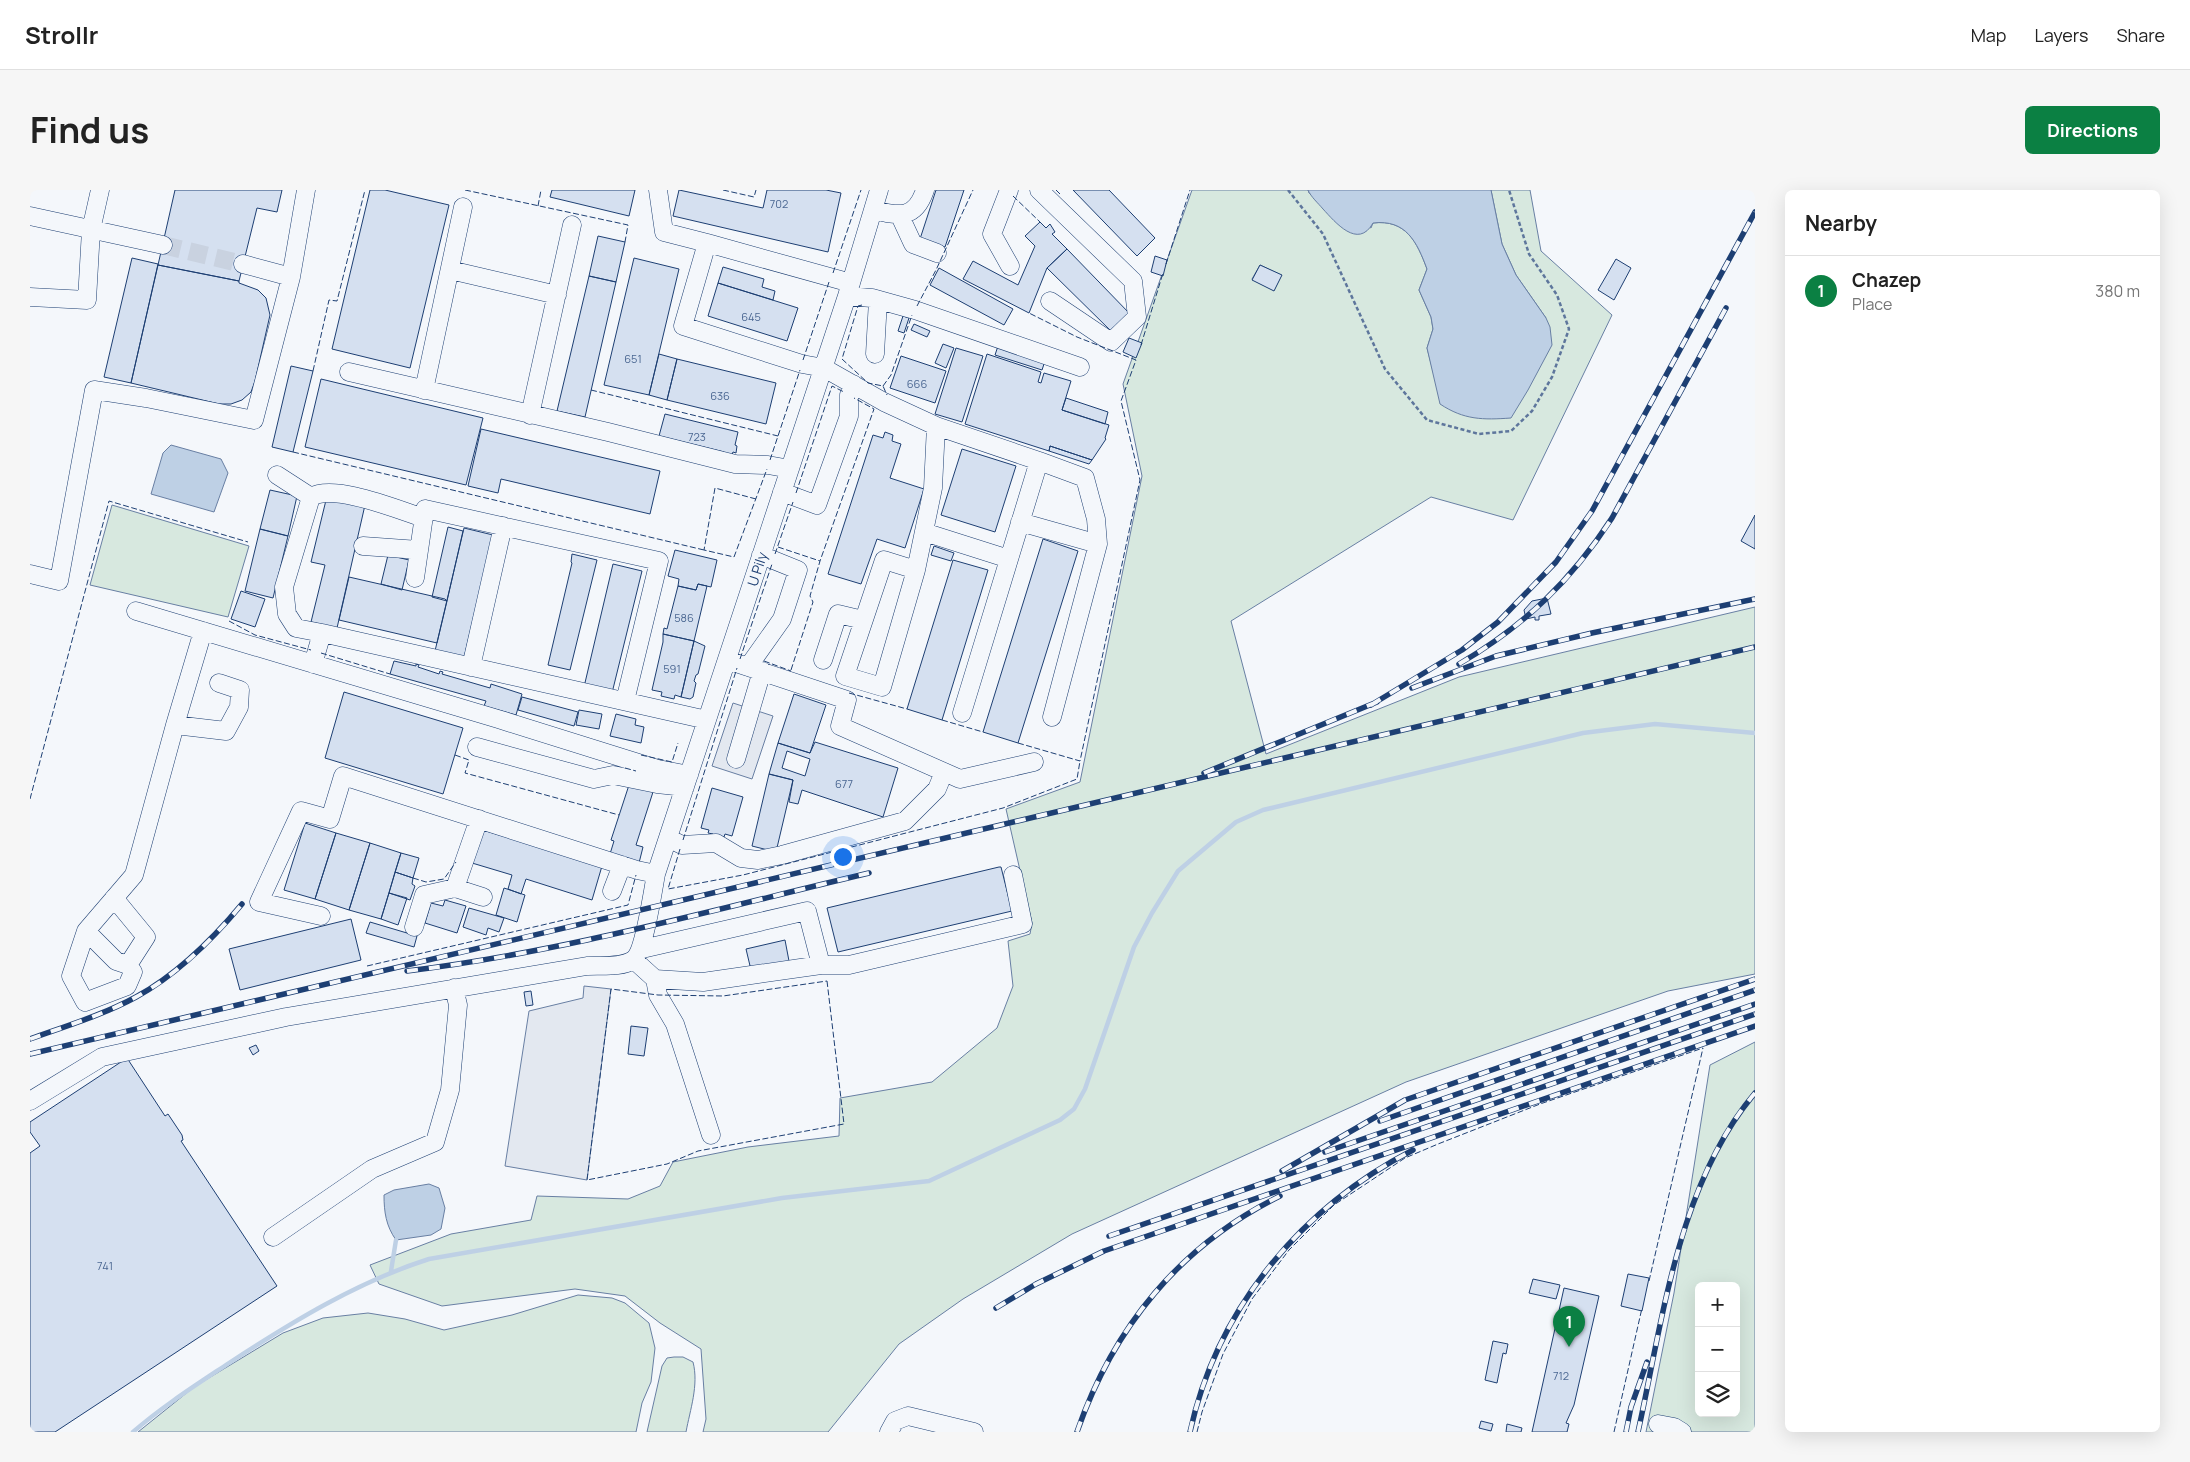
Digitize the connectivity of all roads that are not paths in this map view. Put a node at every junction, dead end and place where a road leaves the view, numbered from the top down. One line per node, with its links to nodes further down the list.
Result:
1 (100, 190): 13 (street)
2 (306, 190): 20 (street)
3 (658, 190): 14 (street)
4 (879, 190): 9 (street, U Pily)
5 (925, 190): 11 (street)
6 (1009, 190): 18 (street)
7 (1039, 190): 25 (street)
8 (463, 207): 19 (street)
9 (873, 210): 11 (street); 21 (street, U Pily)
10 (30, 216): 13 (street)
11 (900, 216): 16 (street)
12 (572, 225): 22 (street)
13 (91, 230): 15 (street); 23 (street)
14 (707, 243): 21 (street); 28 (street)
15 (162, 245)
16 (937, 253)
17 (243, 264): 20 (street)
18 (1010, 266)
19 (450, 270): 22 (street); 31 (street)
20 (291, 277): 49 (street)
21 (849, 290): 24 (street); 28 (street, U Pily)
22 (557, 295): 32 (street)
23 (30, 297)
24 (878, 300): 26 (street); 27 (street)
25 (1050, 301)
26 (875, 354)
27 (1080, 367)
28 (824, 368): 30 (street); 35 (street, U Pily)
29 (349, 372): 31 (street)
30 (853, 384): 33 (street); 37 (street)
31 (424, 390): 32 (street)
32 (530, 415): 35 (street)
33 (936, 426): 34 (street); 42 (street)
34 (1039, 461): 40 (street); 43 (street)
35 (790, 469): 37 (street, U Pily)
36 (277, 475): 38 (street)
37 (782, 492): 46 (street, U Pily)
38 (311, 497): 39 (street); 54 (street)
39 (424, 518): 41 (street); 45 (street)
40 (1020, 522): 43 (street); 47 (street)
41 (503, 526): 58 (street); 61 (street)
42 (924, 532): 47 (street); 48 (street)
43 (1098, 544): 63 (street)
44 (363, 546): 45 (street)
45 (419, 550): 50 (street)
46 (762, 554): 55 (street, U Pily); 59 (street)
47 (1009, 559): 62 (street)
48 (916, 570): 52 (street); 52 (street)
49 (30, 574)
50 (415, 578)
51 (136, 611): 53 (street)
52 (863, 620): 56 (street)
53 (203, 631): 57 (street); 65 (street)
54 (322, 633): 57 (street); 58 (street)
55 (727, 660): 59 (street); 64 (street, U Pily)
56 (823, 660)
57 (313, 664): 70 (street)
58 (471, 667): 61 (street)
59 (755, 669): 67 (street); 69 (street)
60 (219, 683): 65 (street)
61 (625, 701): 64 (street)
62 (962, 713)
63 (1052, 717)
64 (707, 720): 70 (street, U Pily)
65 (175, 724): 79 (street)
66 (477, 747): 70 (street)
67 (736, 759)
68 (1034, 762): 69 (street)
69 (944, 772): 72 (street)
70 (687, 781): 72 (street, U Pily)
71 (479, 819): 73 (street); 76 (street); 80 (street)
72 (668, 838): 74 (street, U Pily)
73 (622, 866): 74 (street); 77 (street)
74 (656, 874): 83 (street, U Pily)
75 (1013, 874): 85 (street)
76 (455, 888): 78 (street); 81 (street)
77 (612, 891)
78 (483, 897)
79 (114, 898): 82 (street); 84 (street)
80 (321, 916)
81 (414, 927)
82 (86, 931): 84 (street); 84 (street)
83 (638, 954): 85 (street); 86 (street); 87 (street)
84 (128, 965)
85 (821, 965): 86 (street)
86 (655, 980): 89 (street)
87 (454, 988): 88 (street); 90 (street)
88 (30, 1101)
89 (712, 1135)
90 (273, 1237)
91 (1658, 1424): 94 (street)
92 (889, 1432): 93 (street)
93 (974, 1432)
94 (1682, 1432)

